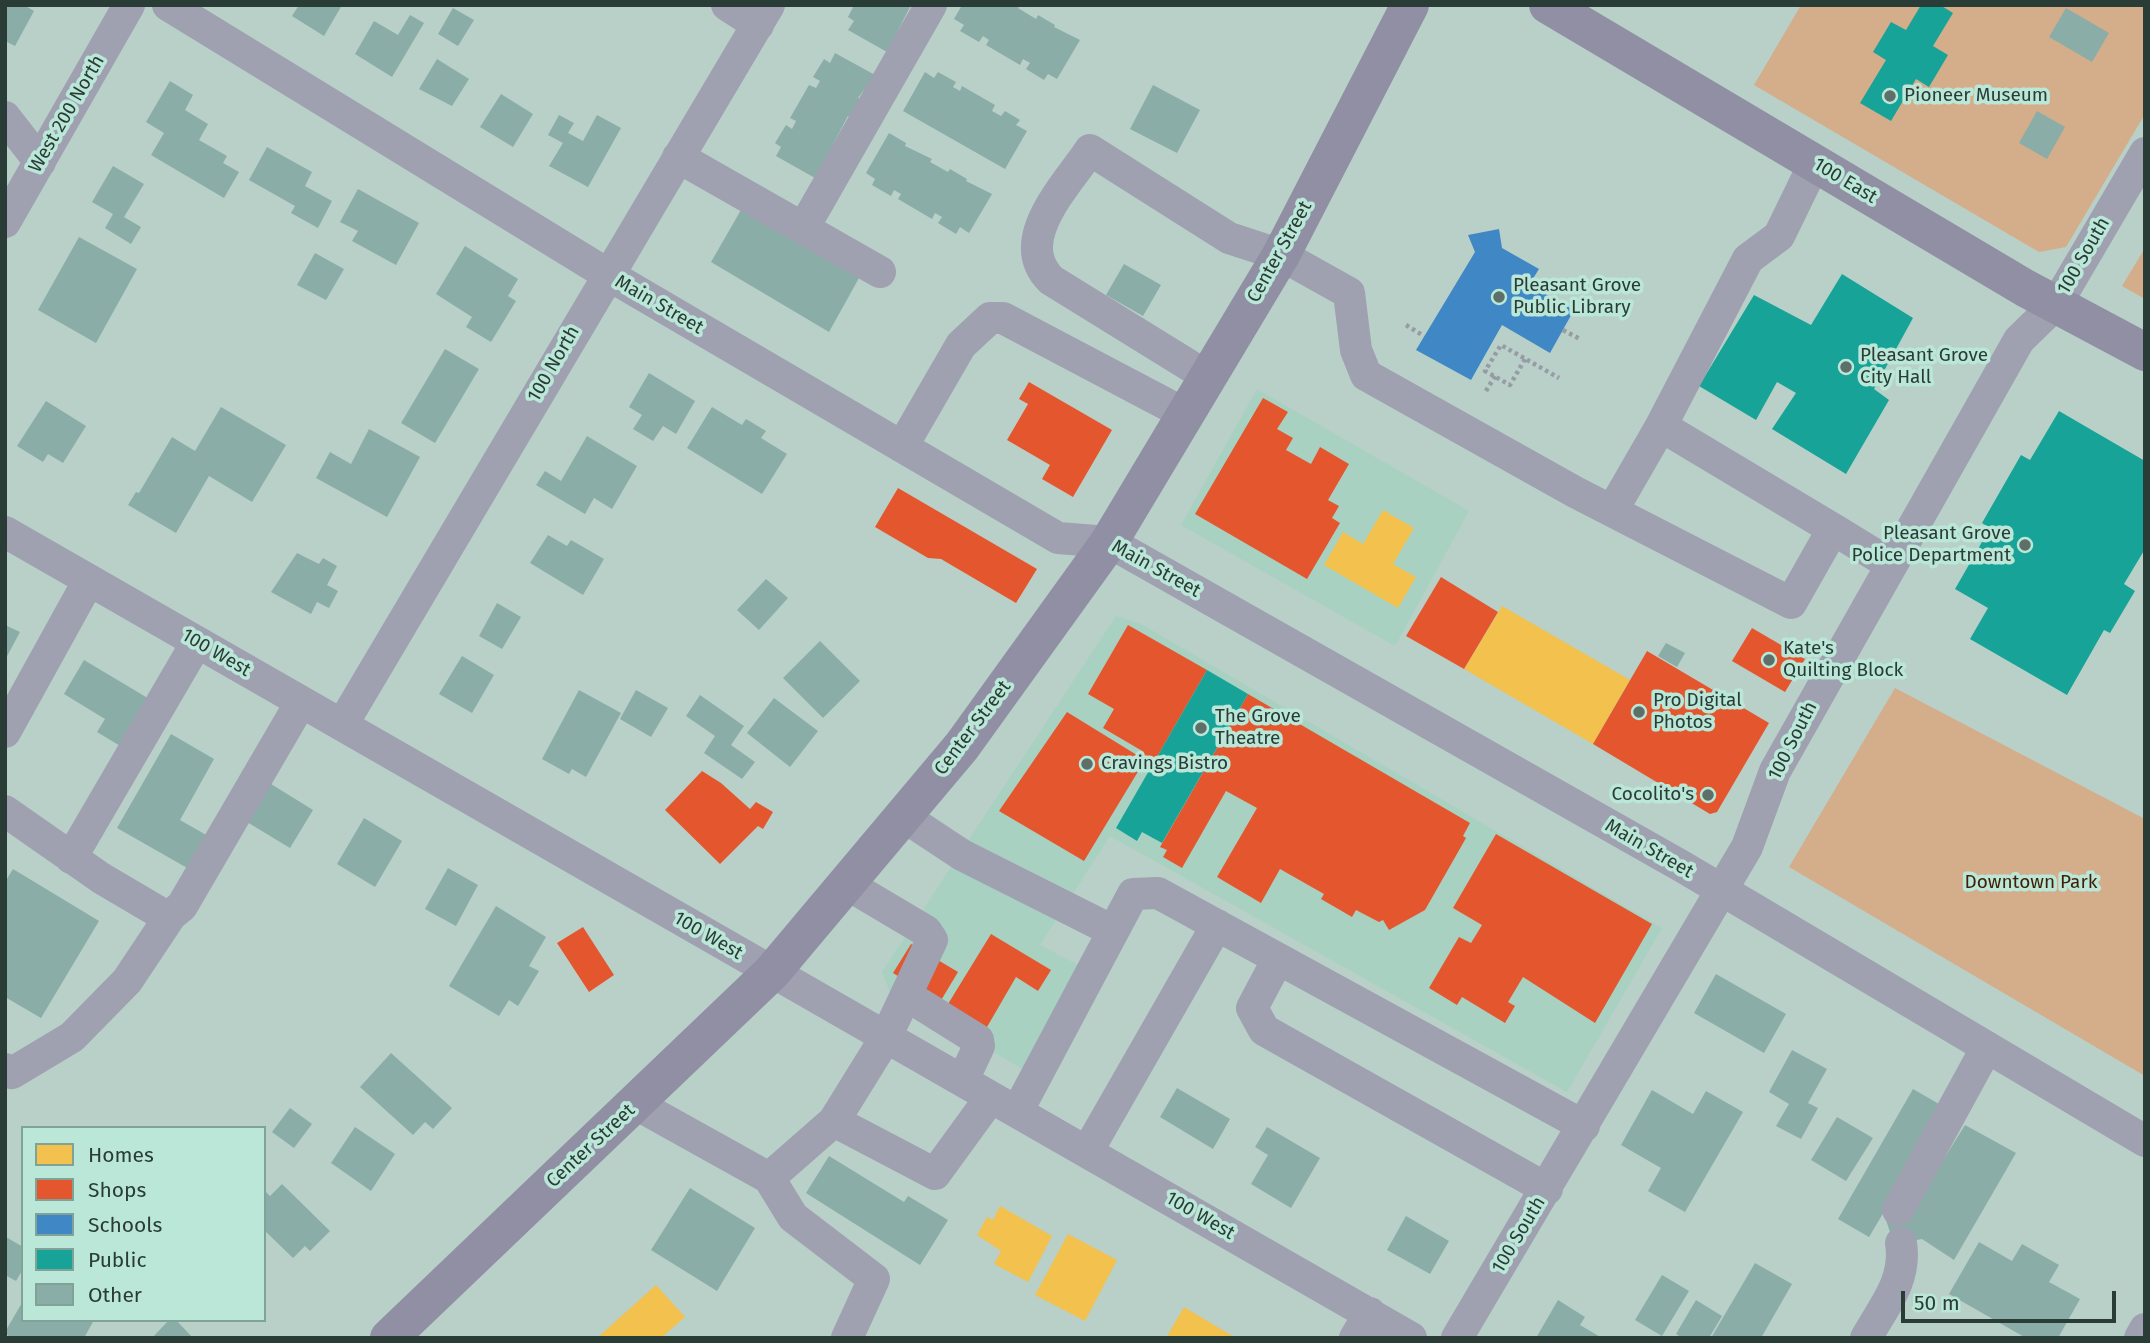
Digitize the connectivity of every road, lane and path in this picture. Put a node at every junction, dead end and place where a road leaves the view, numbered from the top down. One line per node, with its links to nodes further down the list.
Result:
1 (129, 5): 11 (street, West 200 North)
2 (168, 5): 17 (street, Main Street)
3 (727, 5): 7 (street)
4 (931, 5): 14 (street)
5 (1410, 5): 15 (main road, Center Street)
6 (1548, 5): 12 (main road, 100 East)
7 (763, 15): 10 (street, 100 North)
8 (5, 117): 11 (street)
9 (2145, 153): 18 (street, 100 South)
10 (678, 157): 14 (street); 17 (street, 100 North)
11 (40, 162): 13 (street, West 200 North)
12 (1815, 162): 18 (main road, 100 East); 30 (street)
13 (5, 222)
14 (804, 227): 16 (street)
15 (1281, 255): 26 (main road, Center Street); 26 (street); 32 (street)
16 (880, 272)
17 (607, 274): 31 (street, Main Street); 40 (street, 100 North)
18 (2057, 303): 23 (main road, 100 East); 36 (street, 100 South)
19 (1406, 325): 21 (path)
20 (1563, 330): 22 (path)
21 (1424, 336)
22 (1580, 339)
23 (2145, 352)
24 (1525, 359): 25 (path); 25 (path); 27 (path)
25 (1495, 376): 28 (path)
26 (1208, 377): 29 (main road, Center Street)
27 (1559, 378)
28 (1486, 391)
29 (1185, 414): 31 (street); 35 (main road, Center Street)
30 (1661, 426): 32 (street); 33 (street)
31 (902, 447): 35 (street, Main Street)
32 (1612, 511): 33 (street)
33 (1833, 529): 36 (street)
34 (5, 532): 37 (street, 100 West)
35 (1108, 542): 43 (main road, Center Street); 46 (street, Main Street)
36 (1889, 564): 46 (street, 100 South)
37 (89, 580): 38 (street, 100 West); 41 (street)
38 (197, 642): 39 (street, 100 West); 44 (street)
39 (301, 702): 40 (street, 100 West); 47 (street)
40 (342, 725): 51 (street, 100 West)
41 (5, 732)
42 (5, 811): 44 (street)
43 (903, 816): 45 (main road, Center Street); 49 (street)
44 (71, 858): 47 (street)
45 (845, 883): 51 (main road, Center Street); 52 (street)
46 (1721, 890): 54 (street, Main Street); 60 (street, 100 South)
47 (171, 915): 55 (street)
48 (1217, 925): 49 (street); 50 (street); 62 (street)
49 (1113, 931): 58 (street)
50 (1278, 958): 60 (street); 64 (street)
51 (772, 972): 53 (street, 100 West); 57 (main road, Center Street)
52 (906, 995): 53 (street); 56 (street)
53 (886, 1037): 56 (street, 100 West); 59 (street)
54 (1987, 1047): 61 (street, Main Street); 65 (street)
55 (9, 1071)
56 (963, 1080): 58 (street, 100 West)
57 (636, 1104): 63 (street); 69 (main road, Center Street)
58 (1004, 1104): 59 (street); 62 (street, 100 West)
59 (834, 1121): 63 (street)
60 (1584, 1126): 64 (street, 100 South)
61 (2145, 1141)
62 (1087, 1152): 67 (street, 100 West)
63 (769, 1178): 70 (street)
64 (1547, 1189): 72 (street, 100 South)
65 (1898, 1210)
66 (1901, 1243): 73 (street)
67 (1362, 1325): 71 (street, 100 West)
68 (2145, 1329): 74 (street)
69 (389, 1338)
70 (847, 1338)
71 (1411, 1338)
72 (1457, 1338)
73 (1866, 1338)
74 (2140, 1338)

